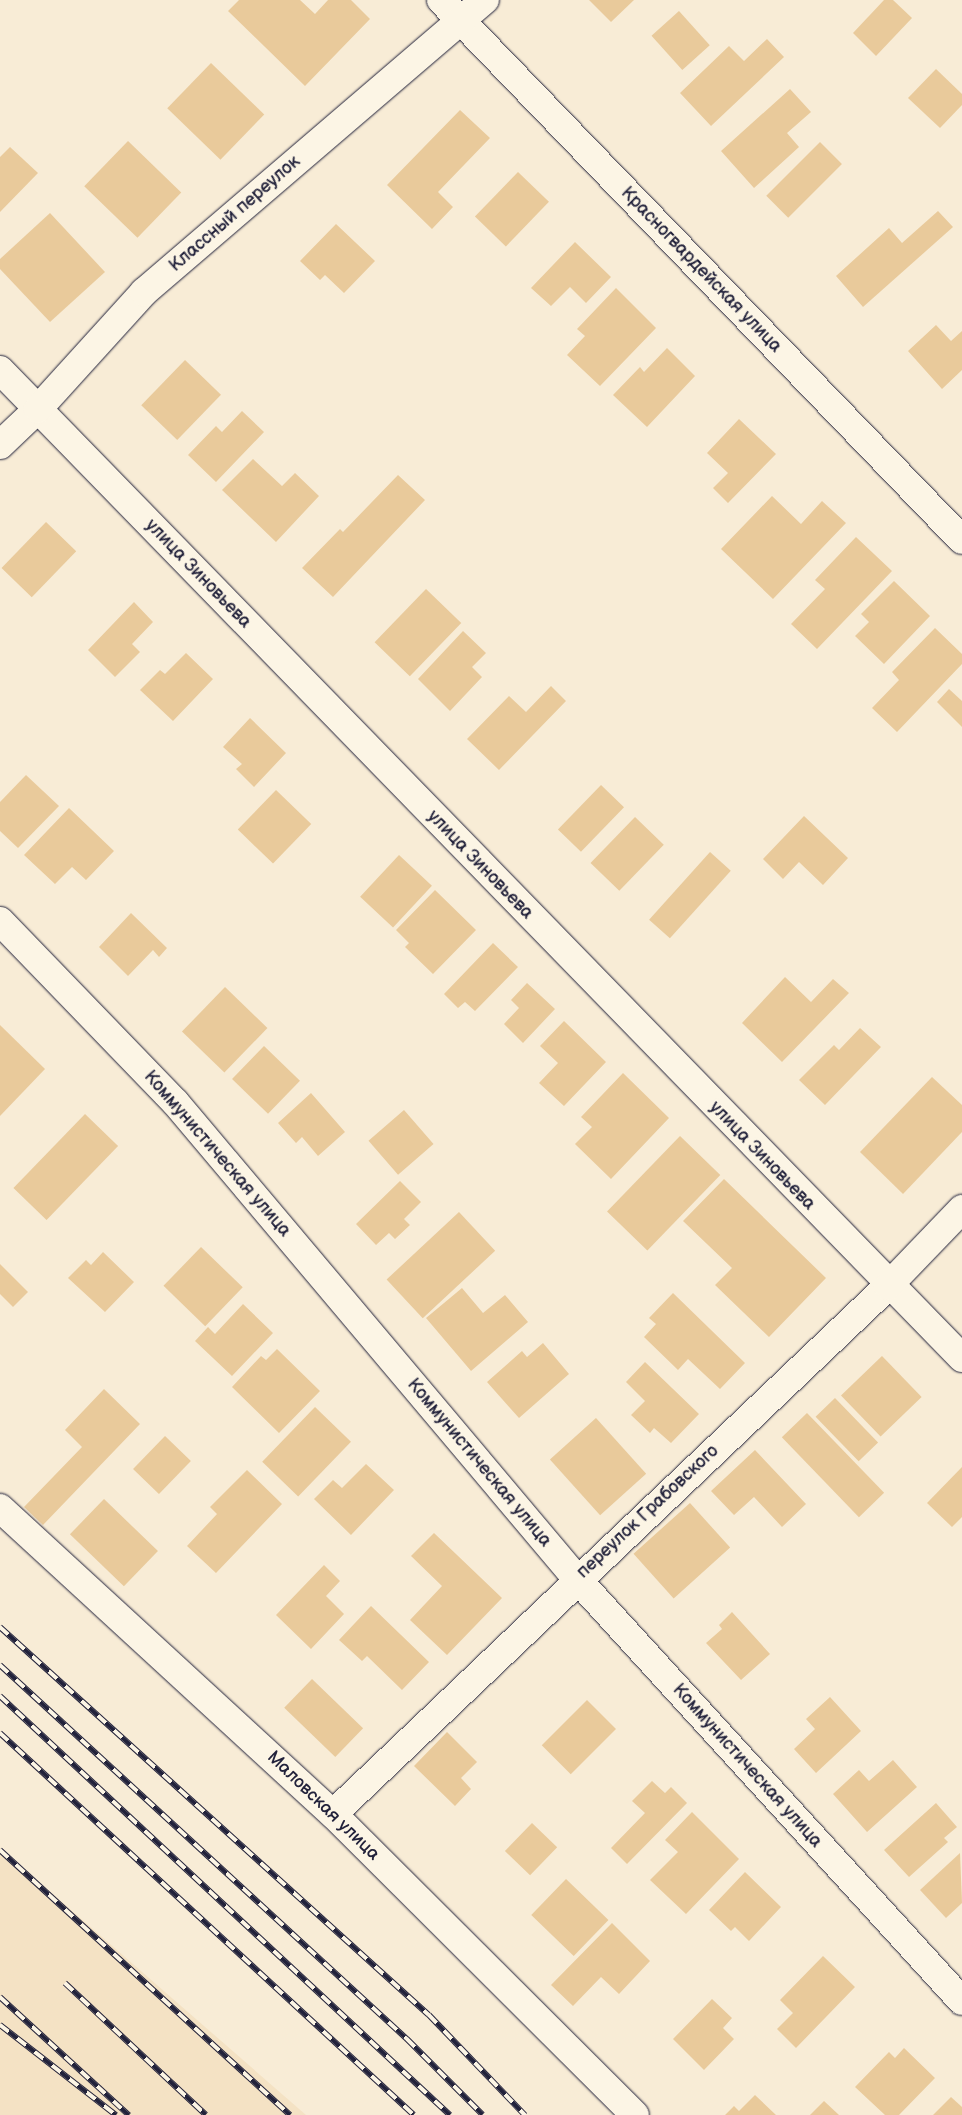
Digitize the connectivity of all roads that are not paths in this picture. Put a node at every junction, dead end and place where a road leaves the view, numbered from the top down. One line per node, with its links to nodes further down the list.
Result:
1 (441, 0): 3 (street, Красногвардейская улица)
2 (485, 0): 3 (street, Классный переулок)
3 (460, 20): 5 (street, Классный переулок); 7 (street, Красногвардейская улица)
4 (0, 370): 5 (street, улица Зиновьева)
5 (38, 409): 6 (street, Классный переулок); 10 (street, улица Зиновьева)
6 (0, 445)
7 (962, 540)
8 (0, 921): 13 (street, Коммунистическая улица)
9 (962, 1209): 10 (street, переулок Грабовского)
10 (888, 1286): 11 (street, улица Зиновьева); 13 (street, переулок Грабовского)
11 (962, 1358)
12 (0, 1508): 14 (street, Маловская улица)
13 (577, 1580): 14 (street, переулок Грабовского); 15 (street, Коммунистическая улица)
14 (333, 1814): 16 (street, Маловская улица)
15 (962, 2002)
16 (635, 2115)

